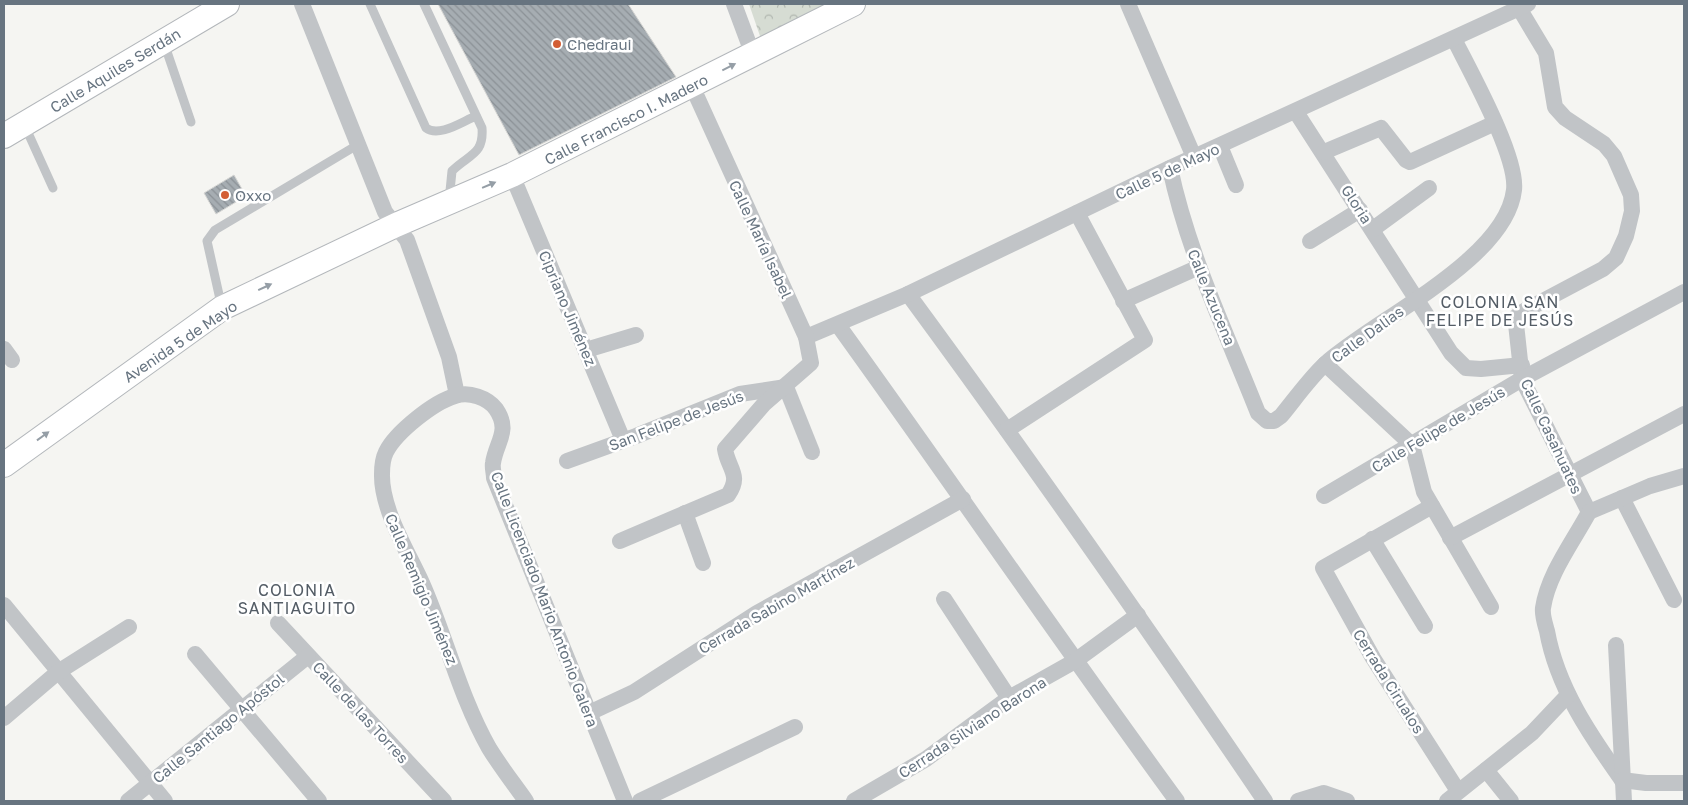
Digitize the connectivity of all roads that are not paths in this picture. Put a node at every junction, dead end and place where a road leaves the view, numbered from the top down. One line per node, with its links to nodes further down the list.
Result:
1 (227, 4): 10 (main road, Calle Aquiles Serdán)
2 (302, 4): 19 (street)
3 (370, 4): 14 (lane)
4 (424, 4): 14 (lane)
5 (734, 4): 11 (street)
6 (853, 4): 11 (main road, Calle Francisco I. Madero)
7 (1128, 4): 22 (street)
8 (1523, 6): 9 (street, Calle 5 de Mayo); 45 (street, Calle Casahuates)
9 (1454, 39): 13 (street, Calle 5 de Mayo); 16 (street, Calle Dalias)
10 (163, 41): 15 (lane); 17 (main road, Calle Aquiles Serdán)
11 (752, 55): 12 (main road, Calle Francisco I. Madero, one-way to 11)
12 (692, 86): 24 (main road, Calle Francisco I. Madero); 42 (street, Calle María Isabel)
13 (1296, 112): 20 (street, Calle 5 de Mayo); 21 (street, Gloria)
14 (476, 116): 28 (lane)
15 (192, 122)
16 (1495, 123): 21 (street); 37 (street, Calle Dalias)
17 (24, 124): 18 (main road, Calle Aquiles Serdán); 26 (lane)
18 (4, 136)
19 (359, 144): 31 (street); 39 (lane)
20 (1220, 146): 22 (street, Calle 5 de Mayo); 25 (street)
21 (1324, 152): 29 (street, Gloria)
22 (1194, 157): 23 (street, Calle 5 de Mayo)
23 (1170, 168): 30 (street, Calle 5 de Mayo); 34 (street, Calle Azucena)
24 (512, 175): 28 (main road, Calle Francisco I. Madero, one-way to 24); 43 (street, Cipriano Jiménez)
25 (1236, 185)
26 (53, 188)
27 (1428, 188): 32 (street)
28 (450, 202): 31 (main road, Calle Francisco I. Madero)
29 (1360, 210): 32 (street, Gloria); 33 (street)
30 (1077, 213): 36 (street, Calle 5 de Mayo); 38 (street)
31 (396, 225): 39 (main road, Avenida 5 de Mayo, one-way to 31); 47 (street)
32 (1373, 229): 37 (street, Gloria)
33 (1310, 241)
34 (1199, 267): 38 (street); 49 (street, Calle Azucena)
35 (1684, 292): 45 (street, Calle Felipe de Jesús)
36 (908, 294): 40 (street, Calle 5 de Mayo); 50 (street)
37 (1416, 298): 44 (street, Calle Dalias); 45 (street, Gloria)
38 (1123, 301): 50 (street)
39 (222, 308): 55 (main road, Avenida 5 de Mayo, one-way to 39)
40 (838, 325): 42 (street, Calle 5 de Mayo); 60 (street)
41 (636, 335): 43 (street)
42 (806, 337): 46 (street, Calle María Isabel)
43 (586, 350): 51 (street, Cipriano Jiménez)
44 (1325, 364): 49 (street, Calle Dalias); 52 (street)
45 (1522, 372): 52 (street, Calle Felipe de Jesús); 56 (street, Calle Casahuates)
46 (786, 387): 51 (street, San Felipe de Jesús); 53 (street); 63 (street)
47 (457, 395): 84 (street, Calle Licenciado Mario Antonio Galera); 96 (street, Calle Remigio Jiménez)
48 (1684, 414): 56 (street)
49 (1267, 421)
50 (1008, 430): 72 (street)
51 (623, 440): 54 (street, San Felipe de Jesús)
52 (1412, 445): 58 (street, Calle Felipe de Jesús); 61 (street)
53 (812, 452)
54 (567, 461)
55 (4, 465)
56 (1569, 475): 62 (street, Calle Casahuates); 64 (street)
57 (1684, 476): 59 (street)
58 (1324, 496)
59 (1622, 498): 62 (street); 69 (street)
60 (963, 499): 79 (street); 84 (street, Cerrada Sabino Martínez)
61 (1432, 506): 64 (street); 65 (street)
62 (1589, 512): 81 (street)
63 (685, 513): 66 (street); 67 (street)
64 (1450, 538): 71 (street)
65 (1372, 539): 74 (street); 91 (street, Cerrada Cirualos)
66 (620, 541)
67 (703, 563)
68 (944, 599): 82 (street)
69 (1674, 600)
70 (4, 604): 80 (street)
71 (1491, 607)
72 (1138, 615): 79 (street, Cerrada Silviano Barona); 101 (street)
73 (278, 623): 78 (street, Calle de las Torres)
74 (1425, 626)
75 (129, 627): 80 (street)
76 (1616, 645): 88 (street)
77 (195, 654): 83 (street)
78 (308, 656): 83 (street, Calle Santiago Apóstol); 95 (street, Calle de las Torres)
79 (1075, 662): 82 (street, Cerrada Silviano Barona); 100 (street)
80 (58, 672): 85 (street); 89 (street)
81 (1568, 695): 87 (street); 88 (street)
82 (1009, 698): 99 (street, Cerrada Silviano Barona)
83 (242, 710): 89 (street, Calle Santiago Apóstol); 94 (street)
84 (590, 713): 97 (street, Calle Licenciado Mario Antonio Galera)
85 (4, 718)
86 (795, 727): 98 (street)
87 (1486, 770): 91 (street); 104 (street)
88 (1622, 780): 90 (street); 105 (street)
89 (151, 783): 92 (street, Calle Santiago Apóstol); 93 (street)
90 (1684, 783)
91 (1452, 796)
92 (128, 801)
93 (165, 801)
94 (319, 801)
95 (444, 801)
96 (526, 801)
97 (625, 801)
98 (640, 801)
99 (854, 801)
100 (1177, 801)
101 (1265, 801)
102 (1298, 801): 103 (street)
103 (1347, 801)
104 (1511, 801)
105 (1624, 801)

